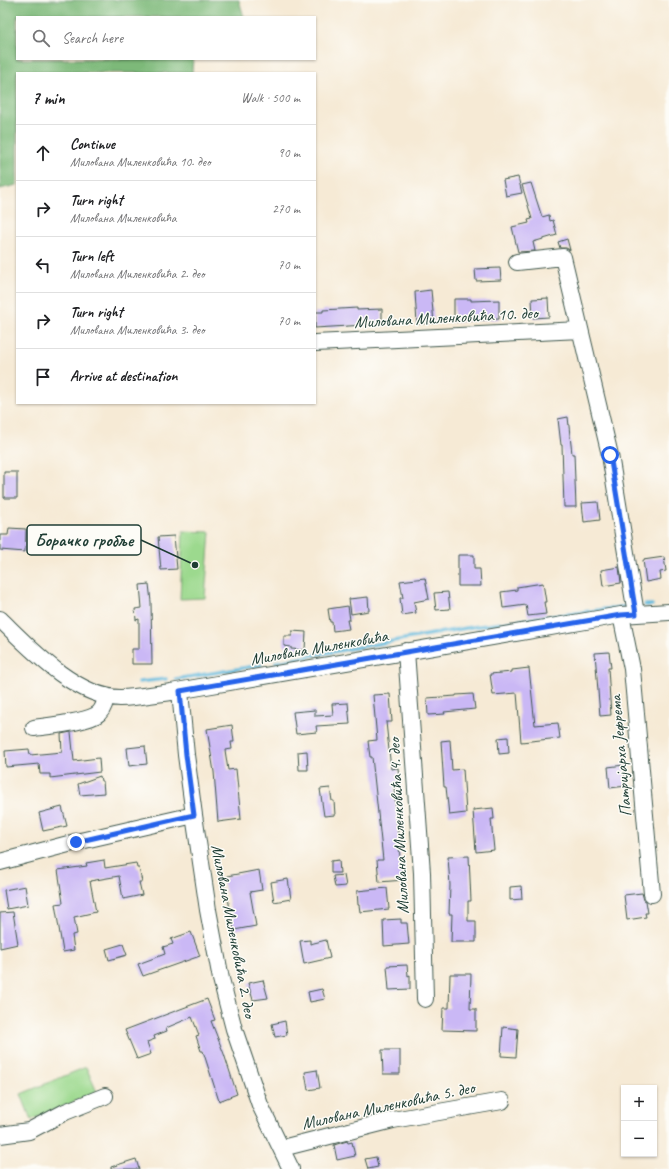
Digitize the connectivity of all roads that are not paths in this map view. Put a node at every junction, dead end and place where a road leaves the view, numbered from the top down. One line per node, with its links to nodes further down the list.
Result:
1 (517, 262): 2 (street)
2 (580, 330): 3 (street, Милована Миленковића 10. део); 5 (street)
3 (316, 343)
4 (669, 612): 5 (street, Милована Миленковића)
5 (628, 614): 7 (street, Милована Миленковића); 13 (street, Патријарха Јефрема)
6 (0, 619): 9 (street, Милована Миленковића)
7 (406, 651): 8 (street, Милована Миленковића); 14 (street, Милована Миленковића 4. део)
8 (180, 691): 9 (street, Милована Миленковића); 11 (street, Милована Миленковића 2. део)
9 (106, 696): 10 (street)
10 (34, 728)
11 (194, 815): 12 (street); 18 (street, Милована Миленковића 2. део)
12 (0, 862)
13 (652, 894)
14 (425, 999)
15 (105, 1096): 17 (street)
16 (502, 1101): 18 (street, Милована Миленковића 5. део)
17 (0, 1135)
18 (282, 1148): 19 (street, Милована Миленковића 2. део)
19 (291, 1169)

